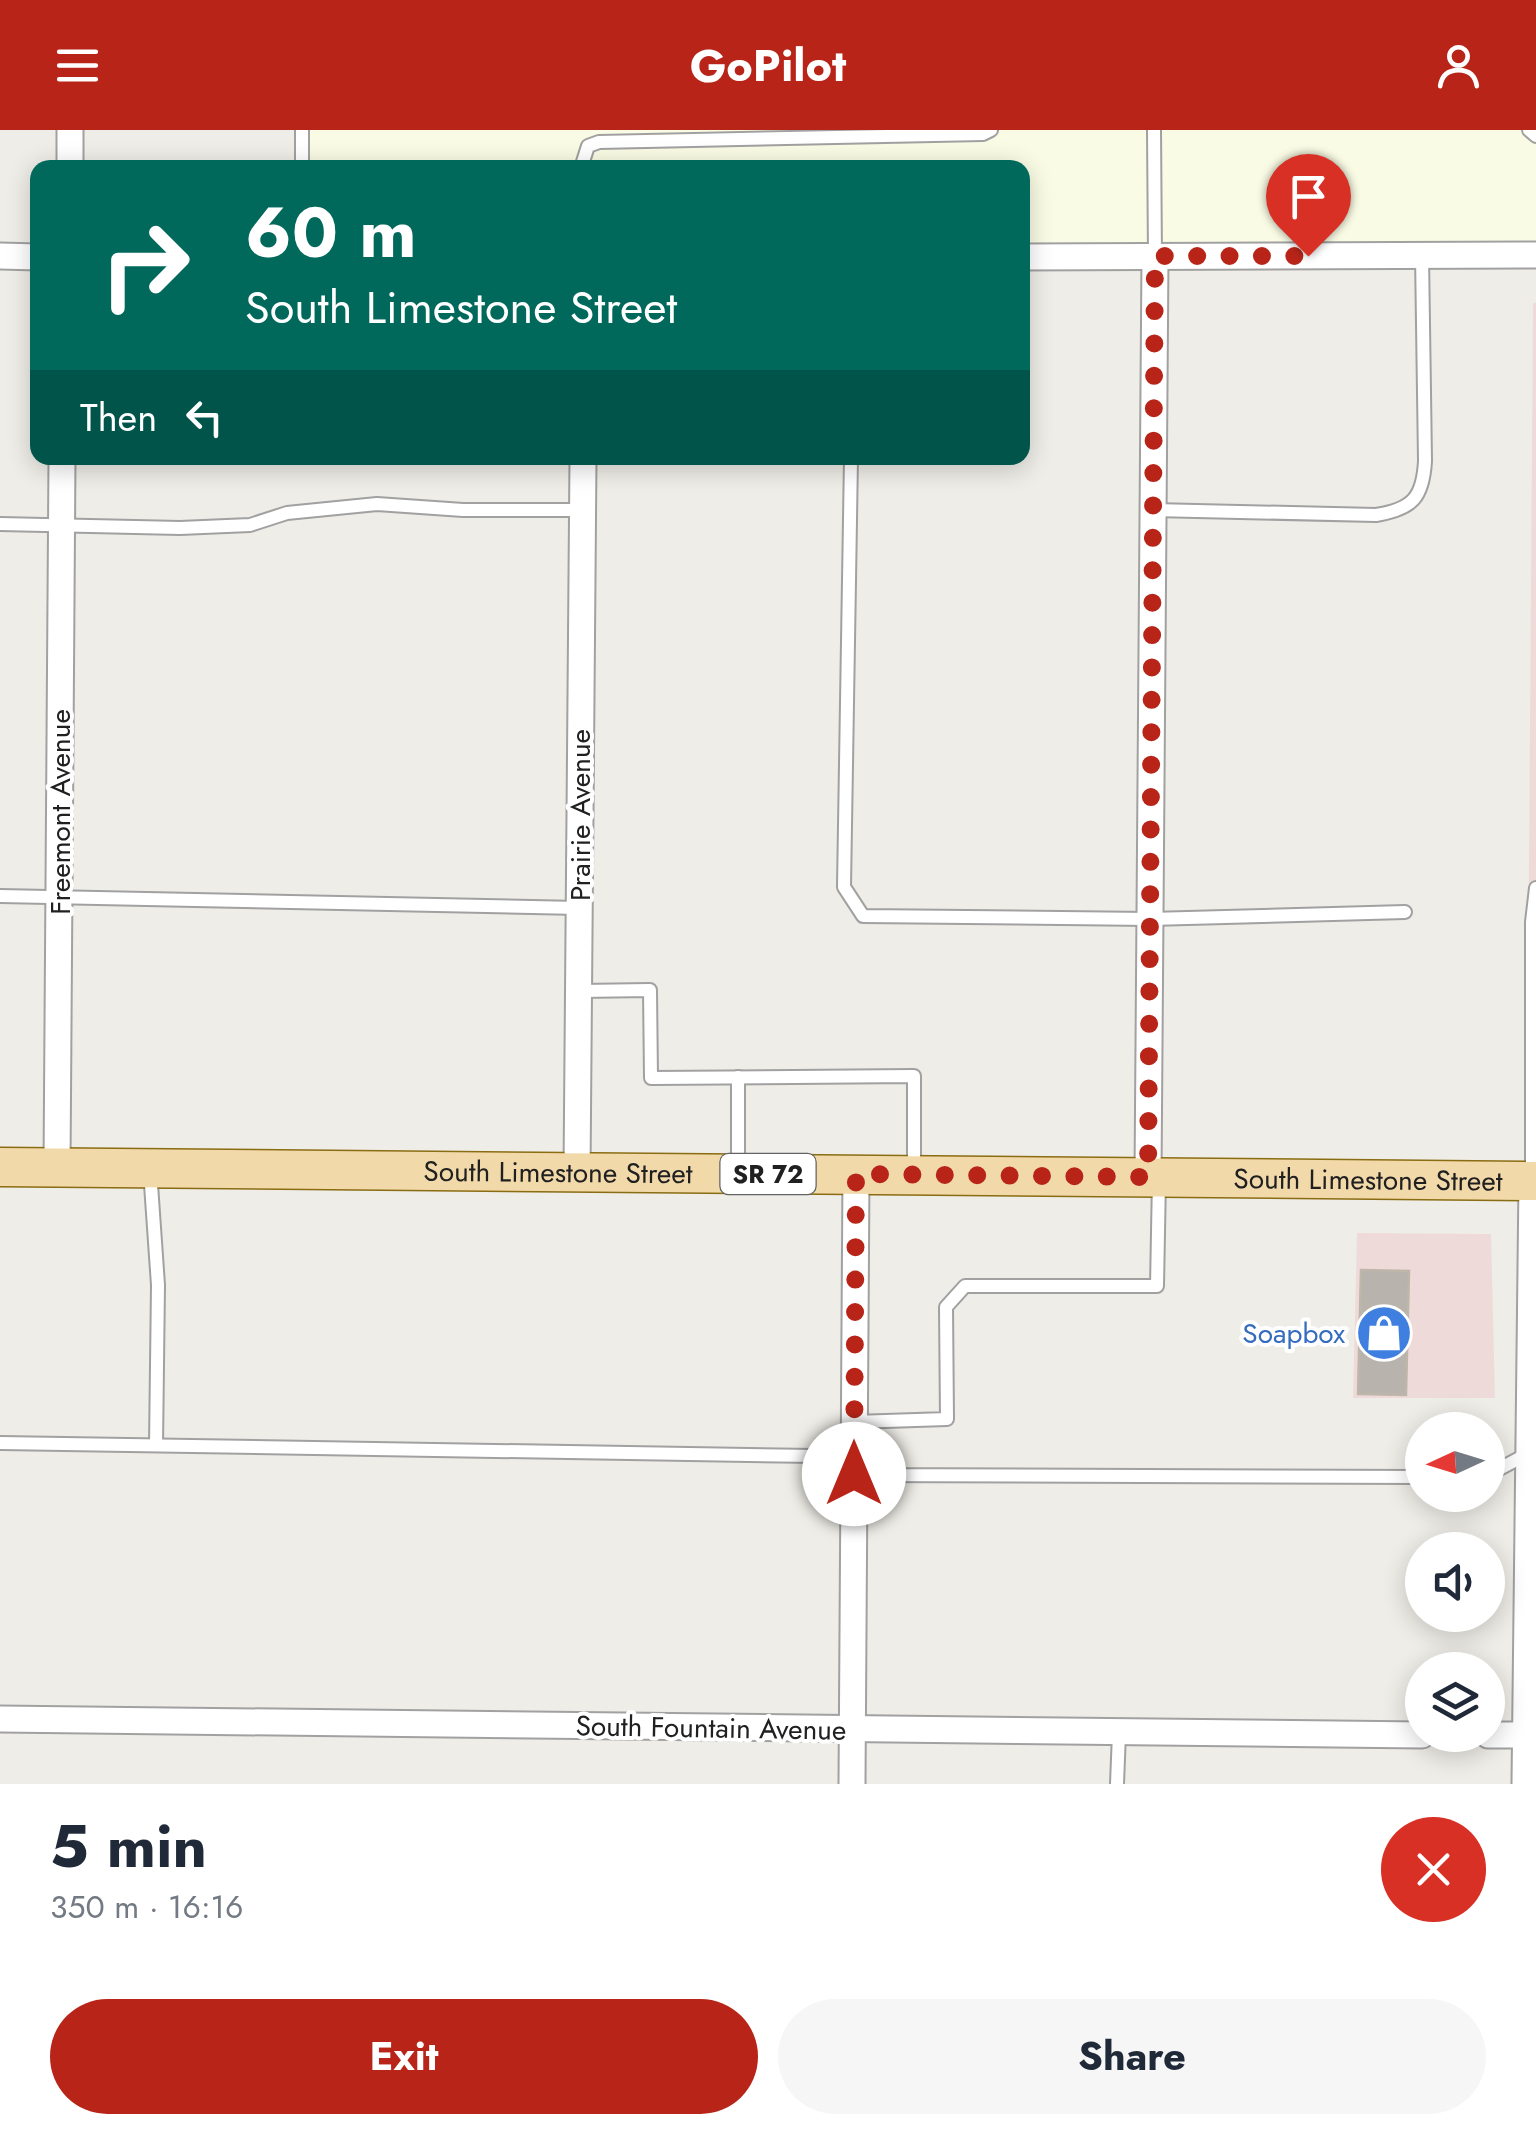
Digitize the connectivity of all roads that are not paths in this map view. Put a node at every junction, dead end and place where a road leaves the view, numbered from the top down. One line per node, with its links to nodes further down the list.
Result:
1 (70, 130): 7 (street)
2 (302, 130): 8 (lane)
3 (991, 130): 9 (lane)
4 (1154, 130): 14 (lane)
5 (1529, 130): 6 (lane)
6 (1536, 136)
7 (70, 160)
8 (302, 160)
9 (584, 160)
10 (1422, 255): 11 (street); 14 (street); 20 (lane)
11 (1536, 255)
12 (0, 256): 13 (street)
13 (30, 256)
14 (1155, 256): 15 (street); 20 (street)
15 (1030, 257)
16 (62, 465): 21 (street, Freemont Avenue)
17 (583, 465): 19 (street, Prairie Avenue)
18 (851, 465): 28 (lane)
19 (582, 510): 21 (lane); 26 (street, Prairie Avenue)
20 (1153, 510): 28 (street)
21 (60, 523): 22 (lane); 25 (street, Freemont Avenue)
22 (0, 524)
23 (1536, 888): 31 (lane)
24 (0, 896): 25 (lane)
25 (60, 897): 26 (lane); 33 (street, Freemont Avenue)
26 (579, 908): 29 (street, Prairie Avenue)
27 (1405, 912): 28 (lane)
28 (1150, 918): 39 (street)
29 (579, 991): 30 (lane); 35 (street, Prairie Avenue)
30 (738, 1077): 36 (lane); 38 (lane)
31 (1534, 1124): 40 (lane)
32 (0, 1166): 33 (main road, South Limestone Street / SR 72)
33 (57, 1167): 34 (main road, South Limestone Street / SR 72)
34 (150, 1168): 35 (main road, South Limestone Street / SR 72); 44 (lane)
35 (578, 1172): 36 (main road, South Limestone Street / SR 72)
36 (738, 1173): 37 (main road, South Limestone Street / SR 72)
37 (856, 1174): 38 (main road, South Limestone Street / SR 72); 42 (street)
38 (914, 1175): 39 (main road, South Limestone Street / SR 72)
39 (1153, 1177): 40 (main road, South Limestone Street / SR 72); 42 (lane)
40 (1534, 1180): 41 (street)
41 (1533, 1400): 45 (street)
42 (854, 1422): 47 (street)
43 (0, 1442): 44 (lane)
44 (156, 1445): 47 (lane)
45 (1532, 1453): 46 (lane); 54 (street)
46 (1505, 1466)
47 (854, 1474): 48 (lane); 50 (street)
48 (1405, 1477)
49 (0, 1719): 50 (street, South Fountain Avenue)
50 (852, 1729): 51 (street, South Fountain Avenue); 55 (street)
51 (1118, 1732): 52 (street, South Fountain Avenue); 56 (lane)
52 (1405, 1735)
53 (1505, 1735): 54 (street)
54 (1531, 1735): 57 (street)
55 (852, 1784)
56 (1117, 1784)
57 (1525, 1784)

